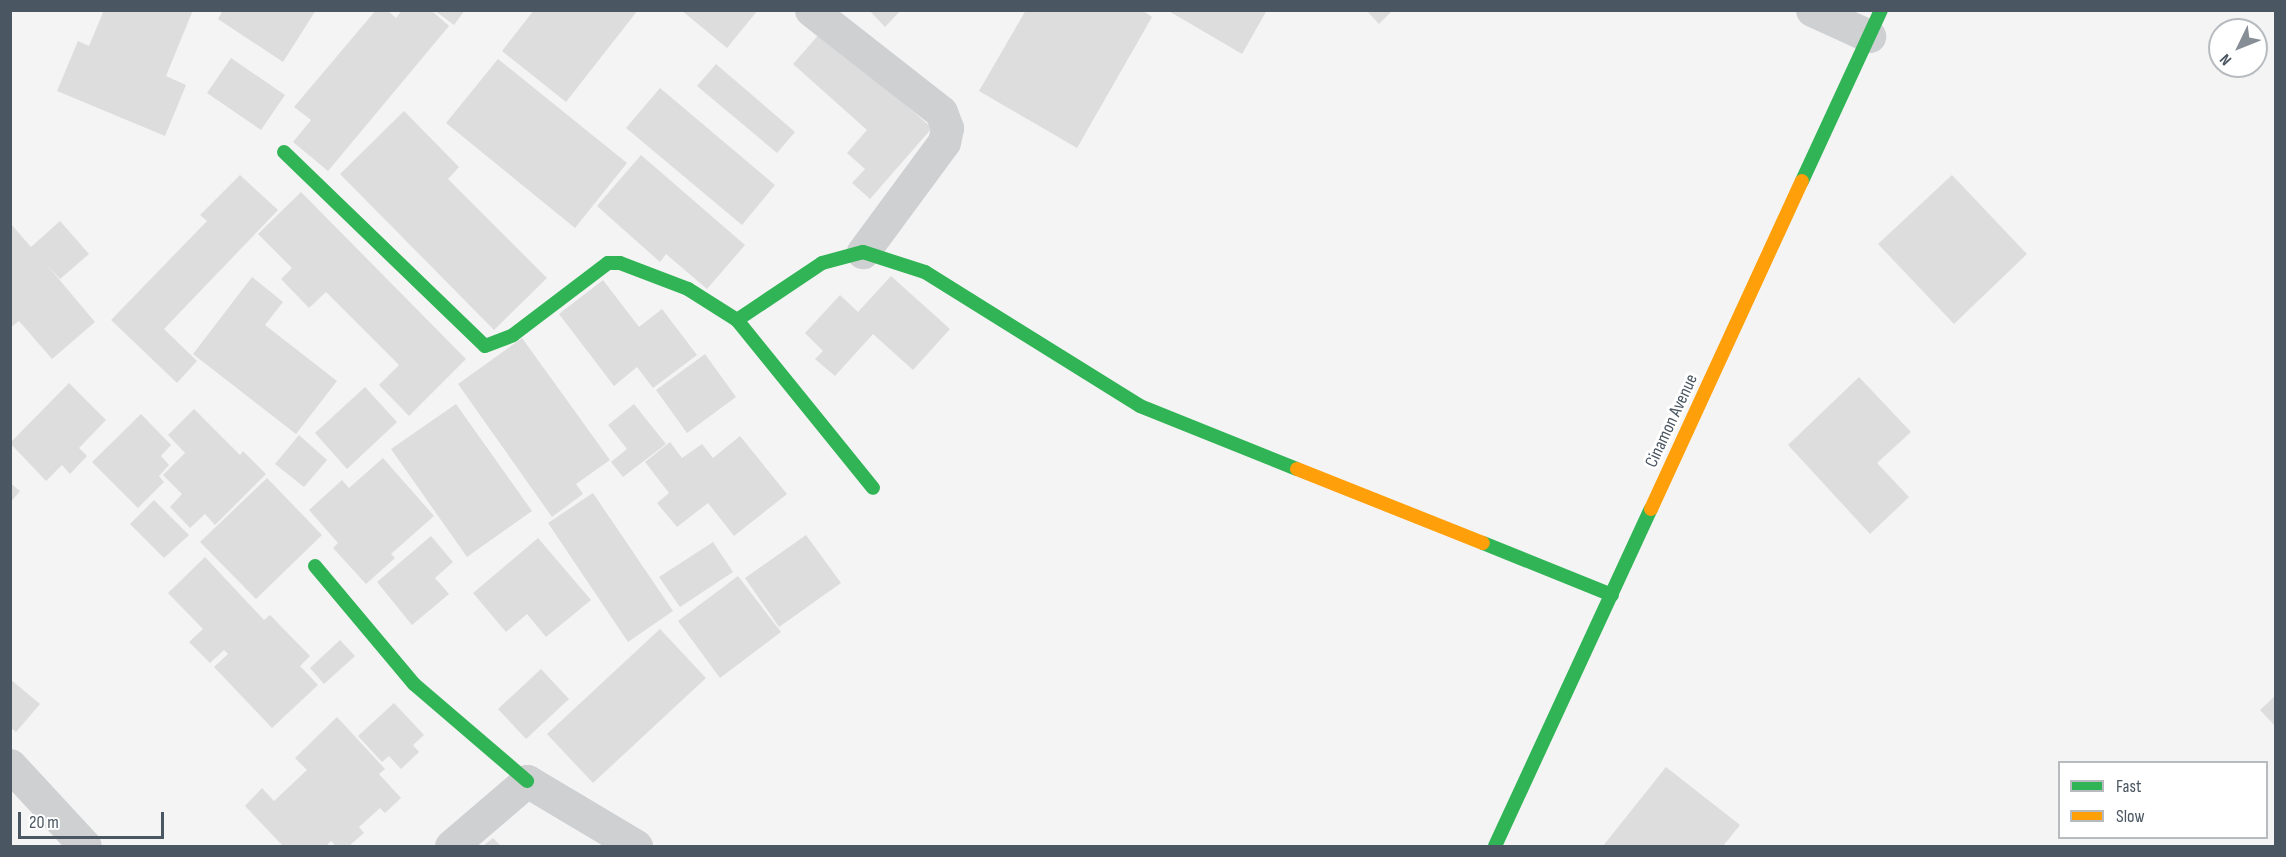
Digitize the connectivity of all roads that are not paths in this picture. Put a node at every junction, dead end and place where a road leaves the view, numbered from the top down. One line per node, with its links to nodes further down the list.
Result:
1 (811, 10): 5 (street)
2 (1812, 10): 3 (street)
3 (1875, 23): 9 (street, Cinamon Avenue)
4 (284, 152): 6 (street)
5 (863, 252): 6 (street); 9 (street)
6 (737, 320): 7 (street)
7 (873, 488)
8 (315, 566): 11 (street)
9 (1612, 595): 15 (street, Cinamon Avenue)
10 (10, 765): 12 (street)
11 (527, 781): 13 (street); 14 (street)
12 (85, 846)
13 (452, 846)
14 (636, 846)
15 (1495, 846)

